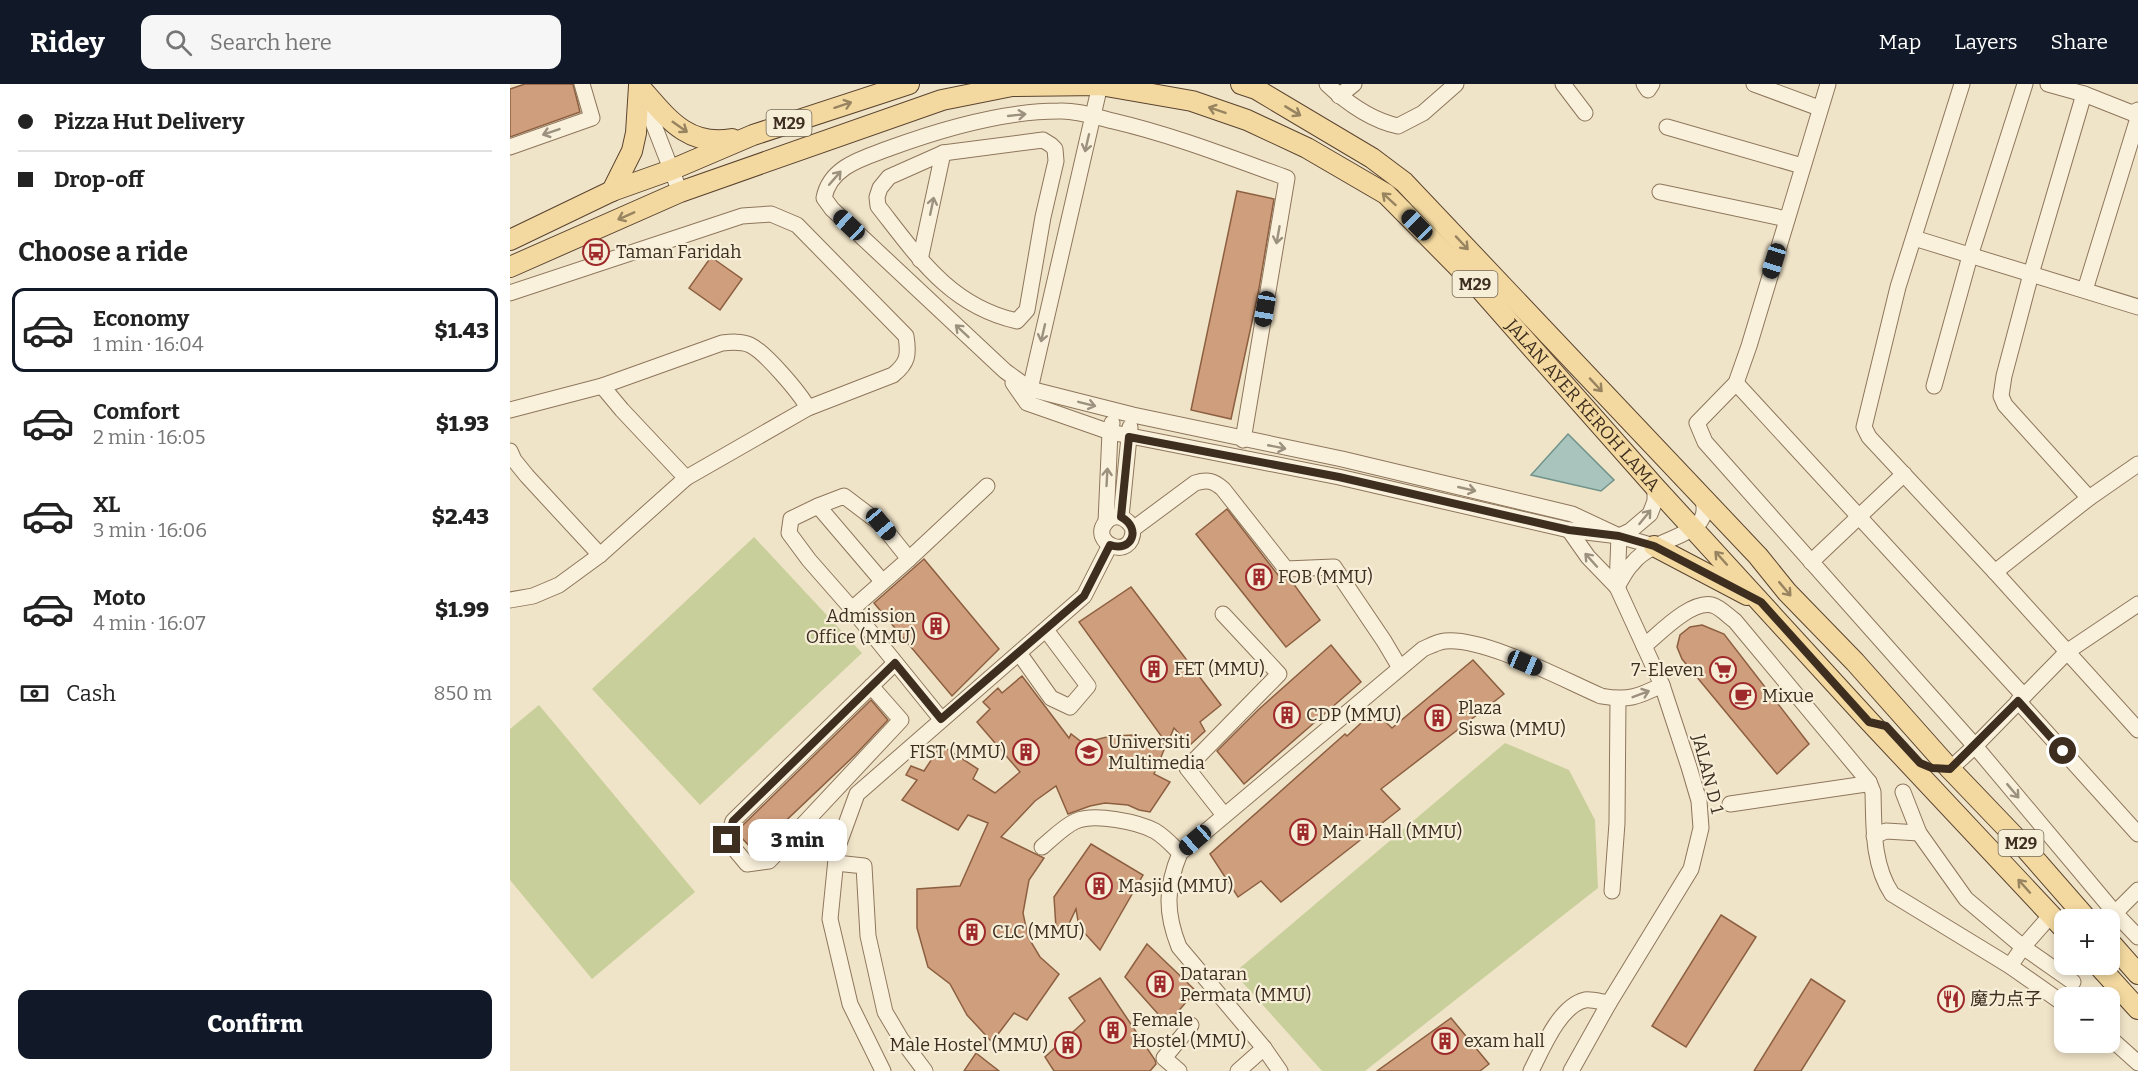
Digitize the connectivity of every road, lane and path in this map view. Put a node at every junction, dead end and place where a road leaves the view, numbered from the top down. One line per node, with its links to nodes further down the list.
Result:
1 (582, 84): 26 (street, one-way to 26)
2 (909, 84): 25 (main road, M29, one-way to 2)
3 (1241, 84): 64 (main road, JALAN AYER KEROH LAMA / M29, one-way to 64)
4 (1327, 84): 18 (street)
5 (1354, 84): 18 (street)
6 (1456, 84): 18 (street)
7 (1563, 84): 21 (street)
8 (1644, 84): 9 (street)
9 (1652, 84)
10 (1828, 84): 19 (street)
11 (1962, 84): 36 (street)
12 (2025, 84): 40 (street)
13 (2048, 84): 17 (street)
14 (638, 85): 25 (main road, one-way to 25); 29 (street); 30 (main road)
15 (1099, 85): 22 (street); 31 (main road, JALAN AYER KEROH LAMA / M29); 63 (main road, JALAN AYER KEROH LAMA / M29, one-way to 15)
16 (1761, 85): 19 (street)
17 (2084, 94): 20 (street); 43 (street)
18 (1339, 96)
19 (1819, 108): 28 (street)
20 (2138, 110)
21 (1585, 113)
22 (1093, 116): 35 (street, one-way to 35); 50 (street, one-way to 22); 57 (street, one-way to 57)
23 (2138, 118): 44 (street)
24 (1667, 127): 28 (street)
25 (753, 135): 29 (main road, M29)
26 (510, 147)
27 (943, 153): 33 (street); 41 (street, one-way to 27); 41 (street)
28 (1802, 166): 34 (street)
29 (671, 170): 30 (main road, M29); 31 (street)
30 (612, 191): 37 (main road, M29)
31 (680, 192): 42 (main road, M29, one-way to 42)
32 (1660, 192): 34 (street)
33 (1043, 217): 35 (street); 38 (street)
34 (1787, 219): 47 (street)
35 (1069, 220): 39 (street)
36 (1914, 238): 40 (street); 60 (street)
37 (510, 240)
38 (1038, 246): 39 (street); 41 (street)
39 (1062, 250): 50 (street, one-way to 50)
40 (1970, 256): 43 (street); 49 (street)
41 (920, 260)
42 (510, 267)
43 (2031, 274): 44 (street); 65 (street)
44 (2085, 290): 46 (street)
45 (510, 293): 51 (street)
46 (2138, 307)
47 (1736, 383): 67 (street); 78 (street)
48 (602, 386): 51 (street); 52 (street); 61 (street)
49 (1934, 386)
50 (1029, 396): 53 (street, one-way to 53); 55 (street)
51 (808, 408): 61 (street)
52 (510, 410)
53 (1115, 411): 54 (street); 55 (street)
54 (1133, 416): 56 (street); 57 (street)
55 (1110, 432): 56 (street); 69 (street, one-way to 55)
56 (1129, 437): 68 (street); 72 (street)
57 (1243, 440): 73 (street, one-way to 73)
58 (510, 451): 76 (street)
59 (2138, 464): 65 (street)
60 (1904, 474): 67 (street); 79 (street)
61 (686, 478): 76 (street)
62 (987, 486): 77 (street)
63 (1655, 487): 71 (main road, JALAN AYER KEROH LAMA / M29); 73 (street, one-way to 63)
64 (1702, 498): 71 (street); 101 (main road, JALAN AYER KEROH LAMA / M29, one-way to 101)
65 (2089, 498): 79 (street)
66 (818, 506): 77 (street); 80 (street); 85 (street)
67 (1860, 516): 78 (street); 96 (street)
68 (1121, 517): 69 (street); 70 (street)
69 (1106, 522): 74 (street)
70 (1133, 528): 74 (street); 92 (street)
71 (1694, 528): 75 (street); 83 (main road, JALAN AYER KEROH LAMA / M29, one-way to 71)
72 (1569, 530): 73 (street); 81 (street, one-way to 72)
73 (1619, 536): 75 (street); 81 (street, JALAN D 1)
74 (1110, 545): 87 (street)
75 (1654, 546): 81 (street); 83 (main road)
76 (600, 555): 82 (street)
77 (909, 559): 80 (street)
78 (1811, 562): 100 (street)
79 (1995, 572): 89 (street)
80 (882, 581): 85 (street)
81 (1617, 587): 88 (street, JALAN D 1)
82 (510, 600)
83 (1761, 602): 98 (main road, JALAN AYER KEROH LAMA / M29)
84 (2138, 604): 89 (street)
85 (852, 609): 91 (street)
86 (1223, 614): 105 (street)
87 (1046, 630): 90 (street); 90 (street)
88 (1644, 646): 93 (street, JALAN D 1); 102 (street)
89 (2068, 651): 96 (street); 99 (street)
90 (1019, 653): 97 (street)
91 (895, 663): 94 (street); 97 (street)
92 (1400, 668): 95 (street); 105 (street)
93 (1662, 685): 95 (street, one-way to 93); 129 (street, JALAN D 1)
94 (871, 686): 94 (street)
95 (1618, 699): 114 (street)
96 (2021, 699): 100 (street); 107 (street)
97 (941, 719): 112 (street)
98 (1869, 722): 101 (main road); 110 (main road, JALAN AYER KEROH LAMA / M29)
99 (2138, 730)
100 (1975, 746): 101 (street); 116 (street, one-way to 116)
101 (1950, 769): 110 (main road); 115 (main road, JALAN AYER KEROH LAMA / M29)
102 (1869, 782): 104 (street); 108 (street)
103 (1903, 792): 106 (street)
104 (1730, 804)
105 (1224, 814): 111 (street)
106 (1919, 833): 108 (street); 122 (street)
107 (2138, 834)
108 (1874, 836): 124 (street)
109 (1042, 847): 111 (street)
110 (1989, 847): 118 (main road, JALAN AYER KEROH LAMA / M29, one-way to 110)
111 (1180, 853): 133 (street)
112 (836, 863): 135 (street); 136 (street)
113 (2138, 890): 117 (street)
114 (1612, 891)
115 (2078, 909)
116 (2112, 909)
117 (2119, 909)
118 (2054, 918)
119 (2120, 918): 121 (street)
120 (2054, 925): 122 (street)
121 (2138, 937)
122 (2023, 947): 124 (street); 127 (street)
123 (2120, 954): 125 (main road)
124 (2010, 966): 128 (street)
125 (2138, 974)
126 (2107, 975): 130 (main road)
127 (2073, 982)
128 (2054, 997)
129 (1609, 1003): 140 (street); 141 (street, JALAN D 1)
130 (2138, 1009)
131 (1191, 1025): 137 (street)
132 (2120, 1047): 134 (street)
133 (1264, 1048): 138 (street); 139 (street)
134 (2138, 1063)
135 (883, 1071)
136 (925, 1071)
137 (1179, 1071)
138 (1238, 1071)
139 (1280, 1071)
140 (1531, 1071)
141 (1571, 1071)

